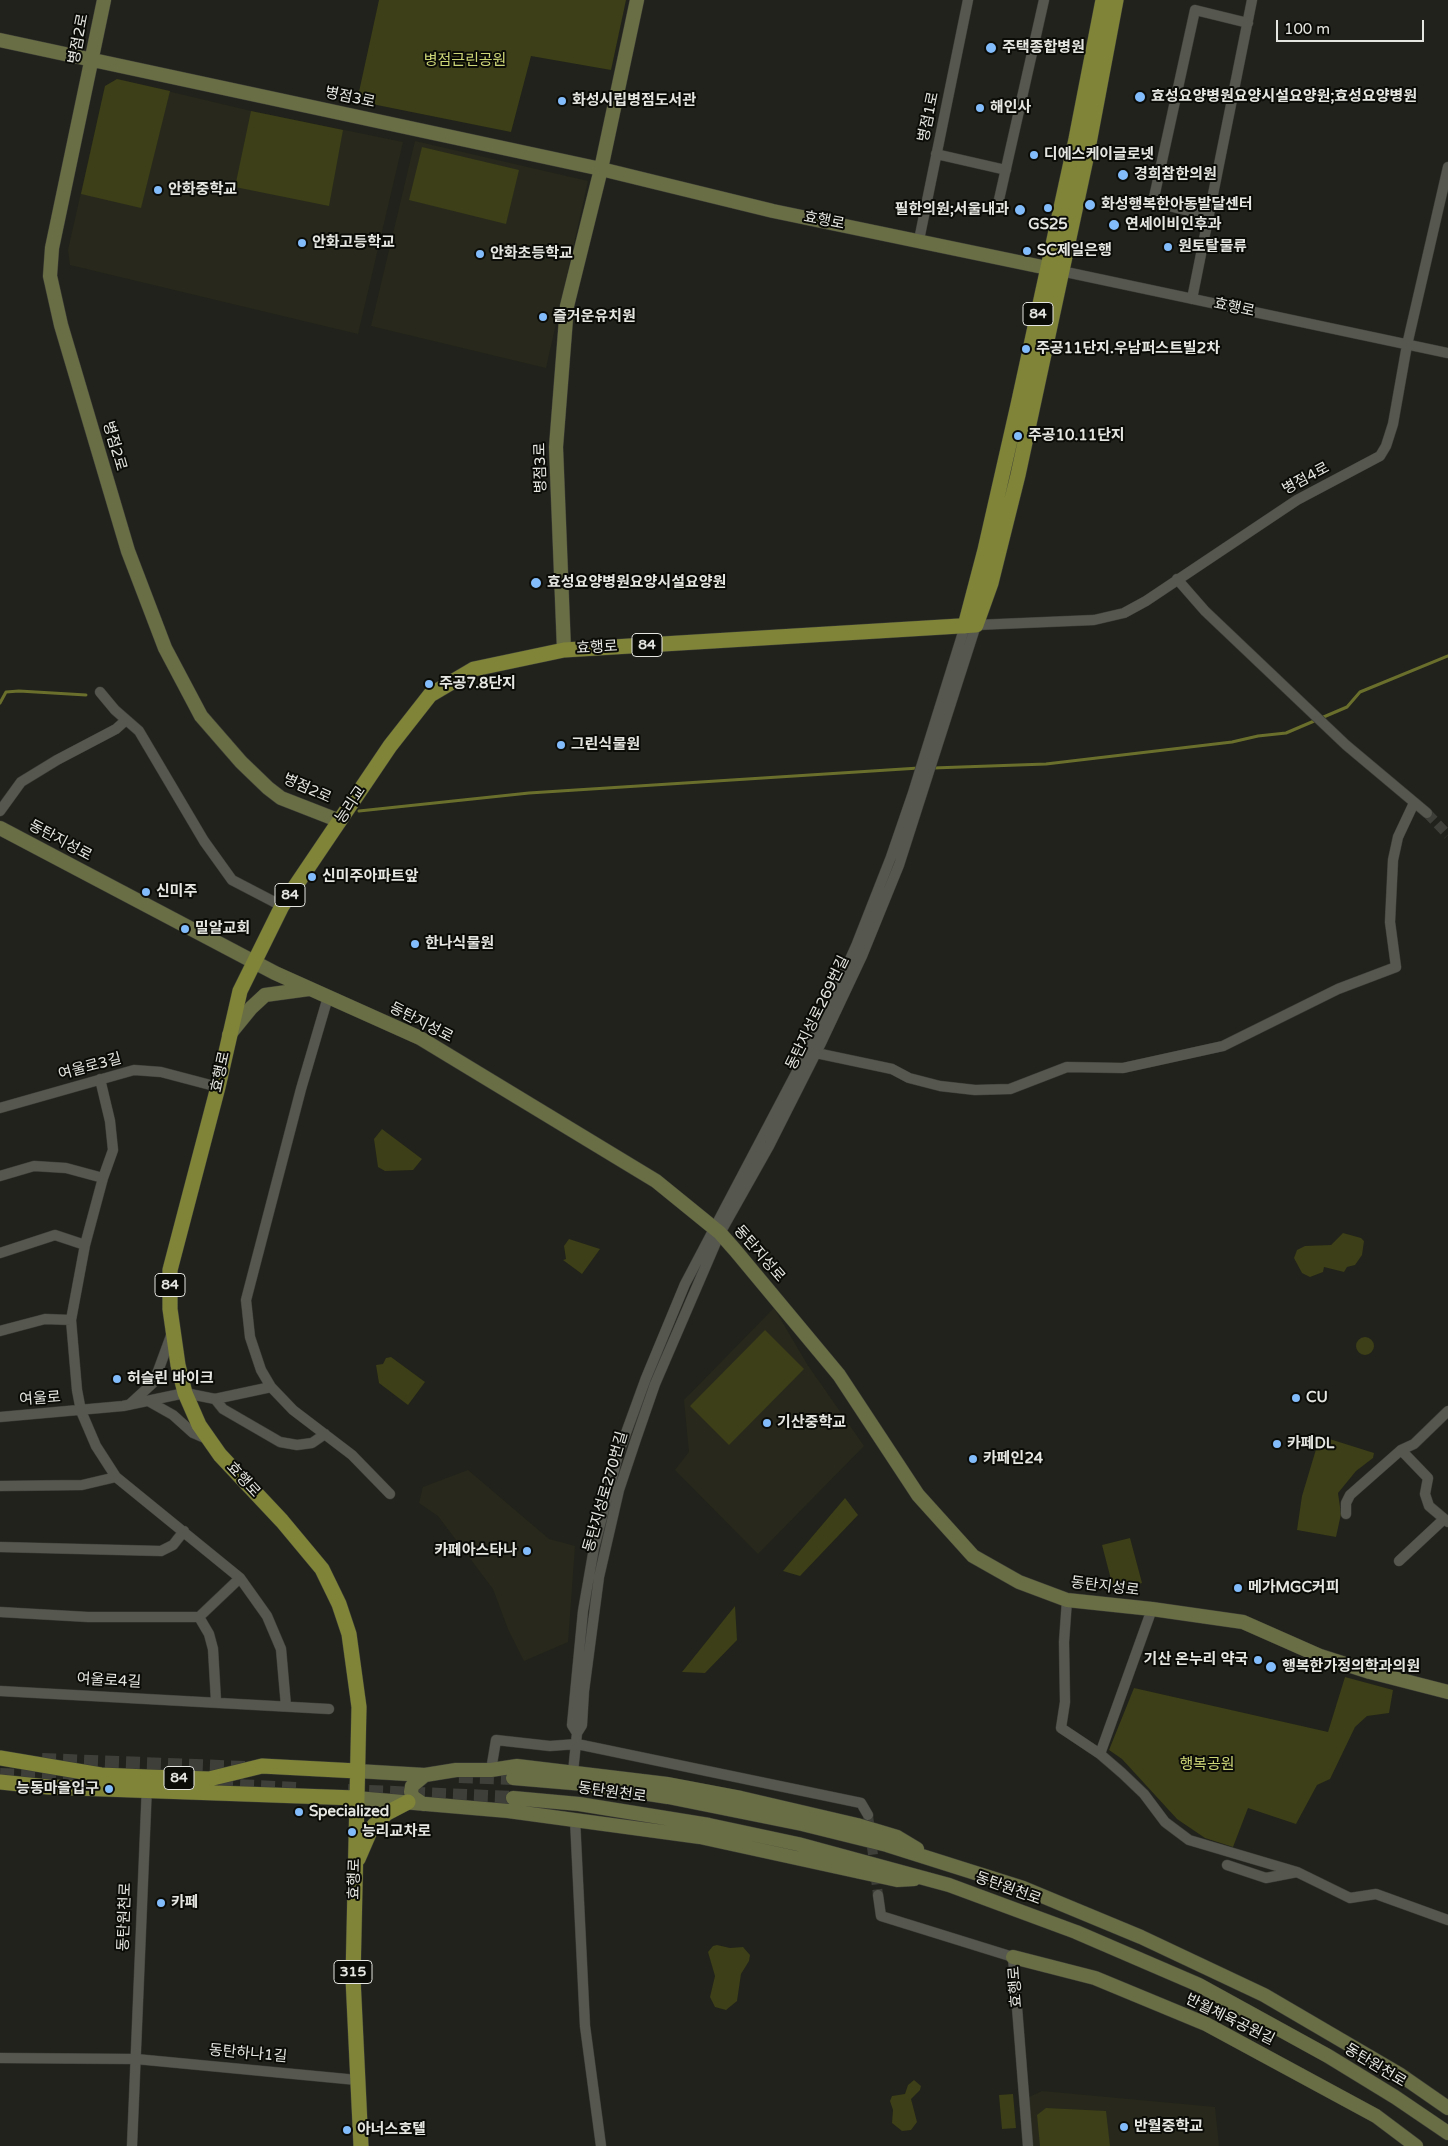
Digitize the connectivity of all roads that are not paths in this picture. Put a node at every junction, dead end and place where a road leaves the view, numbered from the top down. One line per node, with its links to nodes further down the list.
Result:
1 (104, 0): 10 (main road, 병점2로)
2 (637, 0): 13 (main road, 병점3로)
3 (968, 0): 11 (street, 병점1로)
4 (1044, 0): 14 (street)
5 (1103, 0): 18 (main road, 84)
6 (1116, 0): 18 (main road, 84)
7 (1252, 0): 8 (street)
8 (1248, 23): 16 (street); 16 (street)
9 (0, 40): 10 (main road, 병점3로)
10 (92, 61): 13 (main road, 병점3로); 32 (main road, 병점2로)
11 (936, 154): 14 (street); 17 (street, 병점1로)
12 (1448, 167): 20 (street, 병점4로)
13 (601, 169): 17 (main road, 효행로); 24 (main road, 병점3로)
14 (1006, 170): 15 (street)
15 (998, 204)
16 (1209, 216): 19 (street)
17 (919, 240): 18 (main road, 효행로)
18 (1054, 270): 19 (street, 효행로); 23 (main road, 84)
19 (1192, 299): 20 (street, 효행로)
20 (1407, 345): 21 (street, 효행로); 22 (street, 병점4로)
21 (1448, 353)
22 (1177, 580): 23 (street, 병점4로); 29 (street)
23 (971, 625): 24 (main road, 효행로 / 84); 28 (street)
24 (564, 650): 27 (main road, 효행로 / 84)
25 (100, 692): 26 (street)
26 (126, 720): 30 (street); 34 (street)
27 (369, 779): 32 (main road, 능리교 / 84)
28 (918, 794): 39 (street, 동탄지성로269번길); 45 (street)
29 (1414, 803): 31 (street); 39 (street)
30 (0, 811)
31 (1427, 813)
32 (336, 826): 34 (main road, 효행로 / 84)
33 (0, 828): 35 (main road, 동탄지성로)
34 (282, 906): 35 (main road, 효행로 / 84)
35 (255, 962): 36 (main road, 동탄지성로); 38 (main road, 효행로 / 84)
36 (311, 989): 37 (main road, 동탄지성로); 38 (main road)
37 (328, 997): 45 (main road, 동탄지성로); 51 (street)
38 (229, 1036): 41 (main road, 효행로 / 84)
39 (816, 1052): 45 (street, 동탄지성로269번길)
40 (100, 1079): 41 (street, 여울로3길); 42 (street, 여울로3길); 44 (street)
41 (218, 1087): 50 (main road, 효행로 / 84)
42 (0, 1108)
43 (0, 1176): 44 (street)
44 (103, 1178): 46 (street)
45 (716, 1230): 71 (main road, 동탄지성로); 80 (street)
46 (85, 1245): 47 (street); 48 (street)
47 (0, 1253)
48 (71, 1320): 49 (street); 56 (street)
49 (0, 1331)
50 (172, 1332): 52 (main road, 효행로 / 84); 55 (street)
51 (271, 1386): 53 (street); 59 (street)
52 (185, 1393): 53 (street); 54 (street, 여울로); 60 (main road, 효행로 / 84)
53 (215, 1399): 59 (street)
54 (150, 1402): 55 (street, 여울로); 60 (street)
55 (129, 1405): 56 (street, 여울로)
56 (81, 1411): 58 (street, 여울로); 62 (street)
57 (1448, 1411): 61 (street)
58 (0, 1416)
59 (325, 1434): 64 (street)
60 (208, 1439): 84 (main road, 효행로 / 84)
61 (1401, 1450): 65 (street); 66 (street)
62 (116, 1478): 63 (street); 67 (street)
63 (0, 1486)
64 (390, 1494)
65 (1346, 1514)
66 (1446, 1521): 69 (street)
67 (184, 1531): 68 (street); 70 (street)
68 (0, 1547)
69 (1399, 1561)
70 (240, 1578): 74 (street); 78 (street)
71 (1067, 1600): 72 (main road, 동탄지성로); 81 (street)
72 (1152, 1608): 76 (main road, 동탄지성로); 81 (street)
73 (0, 1612): 74 (street)
74 (199, 1617): 77 (street)
75 (0, 1691): 77 (street, 여울로4길)
76 (1448, 1692)
77 (216, 1702): 78 (street, 여울로4길)
78 (286, 1706): 79 (street, 여울로4길)
79 (329, 1709)
80 (577, 1744): 83 (street); 85 (street); 93 (street)
81 (1100, 1754): 98 (street)
82 (0, 1758): 89 (main road, 84)
83 (491, 1770): 85 (main road); 86 (main road)
84 (357, 1771): 86 (main road); 89 (main road, 84); 90 (main road, 효행로 / 84)
85 (573, 1772): 95 (main road)
86 (425, 1775): 92 (main road)
87 (513, 1778): 95 (main road, 동탄원천로)
88 (0, 1782): 89 (main road, 84)
89 (147, 1784): 90 (main road, 84); 104 (street, 동탄원천로)
90 (356, 1798): 92 (main road); 97 (main road, 효행로 / 315)
91 (513, 1798): 99 (main road, 동탄원천로)
92 (416, 1803): 94 (main road); 97 (main road)
93 (868, 1815)
94 (575, 1819): 99 (main road); 110 (street, 동탄원천로)
95 (932, 1858): 106 (main road, 동탄원천로)
96 (1227, 1865): 98 (street)
97 (355, 1868): 105 (main road, 효행로 / 315)
98 (1298, 1872): 101 (street)
99 (928, 1878): 107 (main road, 동탄원천로)
100 (878, 1895): 102 (street, 효행로)
101 (1448, 1920)
102 (1014, 1957): 111 (street, 효행로); 112 (main road, 반월체육공원길)
103 (0, 2058): 104 (street, 동탄하나1길)
104 (136, 2059): 105 (street, 동탄하나1길); 108 (street)
105 (357, 2080): 109 (main road, 효행로 / 315)
106 (1448, 2108)
107 (1448, 2133)
108 (132, 2146)
109 (361, 2146)
110 (601, 2146)
111 (1028, 2146)
112 (1416, 2146)

